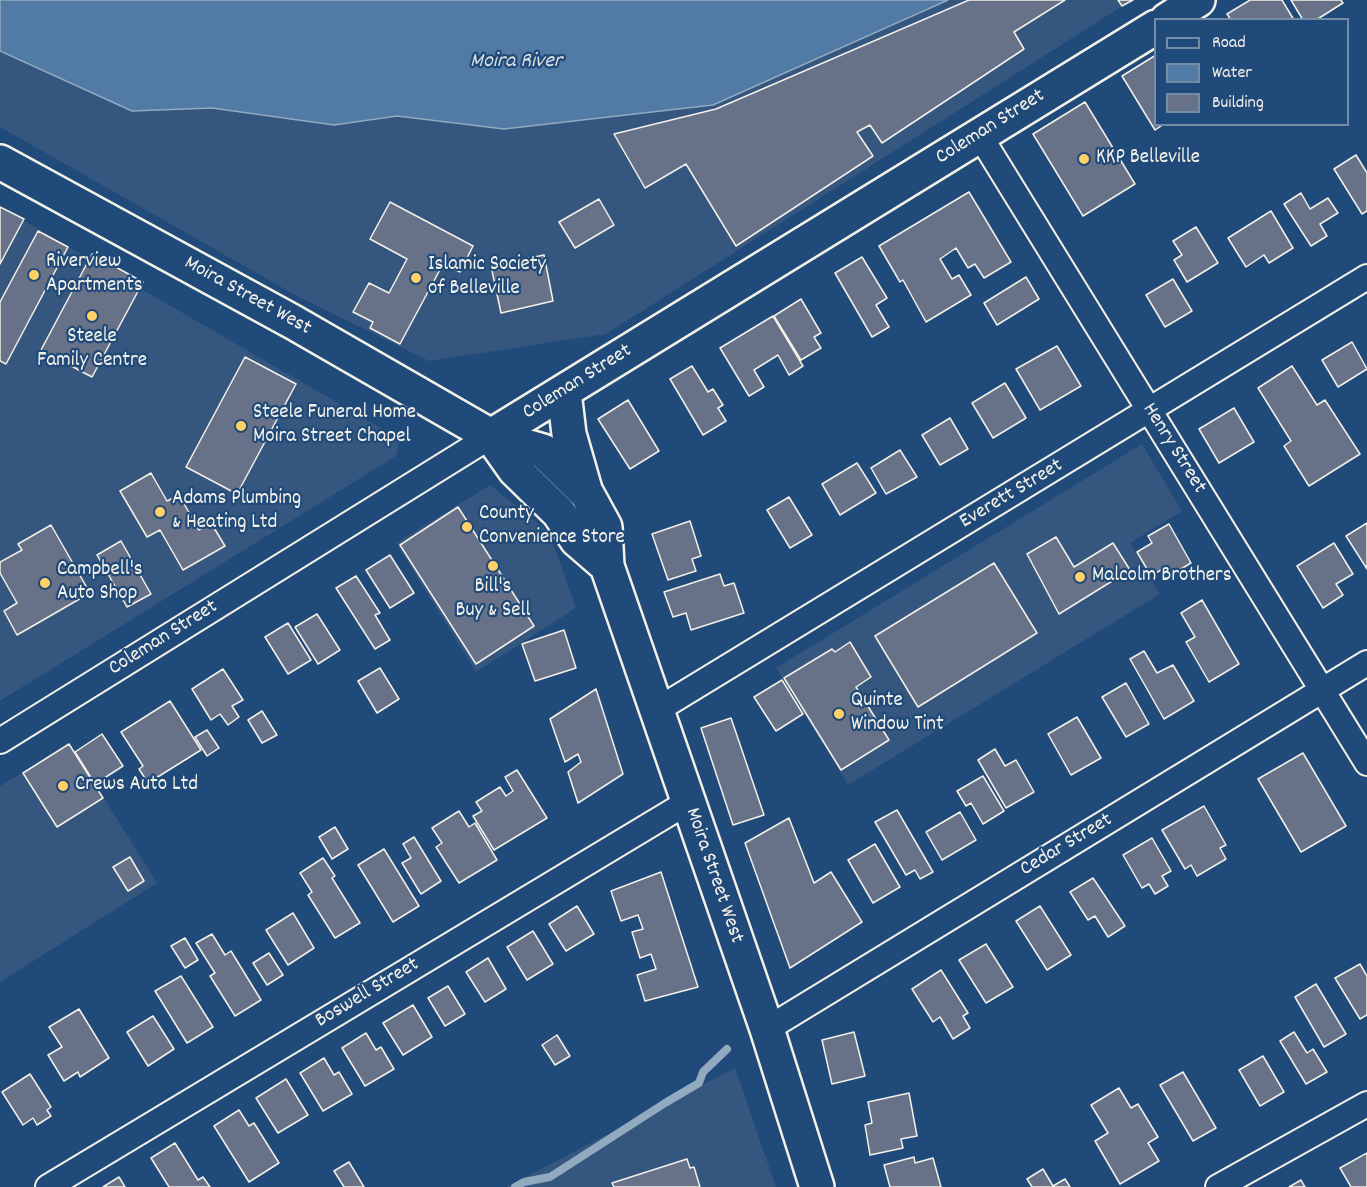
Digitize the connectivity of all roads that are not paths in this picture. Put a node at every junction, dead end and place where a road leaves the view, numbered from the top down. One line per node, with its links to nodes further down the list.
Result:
1 (1198, 0): 2 (main road)
2 (1170, 18)
3 (1154, 28): 4 (main road, Coleman Street)
4 (980, 136): 7 (main road, Coleman Street); 8 (street, Henry Street)
5 (0, 162): 9 (main road, Moira Street West)
6 (1367, 277): 8 (street, Everett Street)
7 (564, 392): 9 (main road, Coleman Street); 10 (main road)
8 (1150, 411): 13 (street, Henry Street); 14 (street, Everett Street)
9 (491, 436): 10 (main road, Moira Street West); 11 (main road, Moira Street West); 15 (street, Coleman Street)
10 (587, 494): 11 (main road, Moira Street West)
11 (607, 566): 14 (main road, Moira Street West)
12 (1367, 663): 13 (street, Cedar Street)
13 (1322, 690): 16 (street, Henry Street); 18 (street, Cedar Street)
14 (657, 710): 17 (main road, Moira Street West)
15 (0, 741)
16 (1367, 763)
17 (688, 802): 18 (main road, Moira Street West); 20 (street, Boswell Street)
18 (767, 1029): 21 (main road, Moira Street West)
19 (1367, 1104): 22 (street)
20 (48, 1187)
21 (818, 1187)
22 (1218, 1187)

